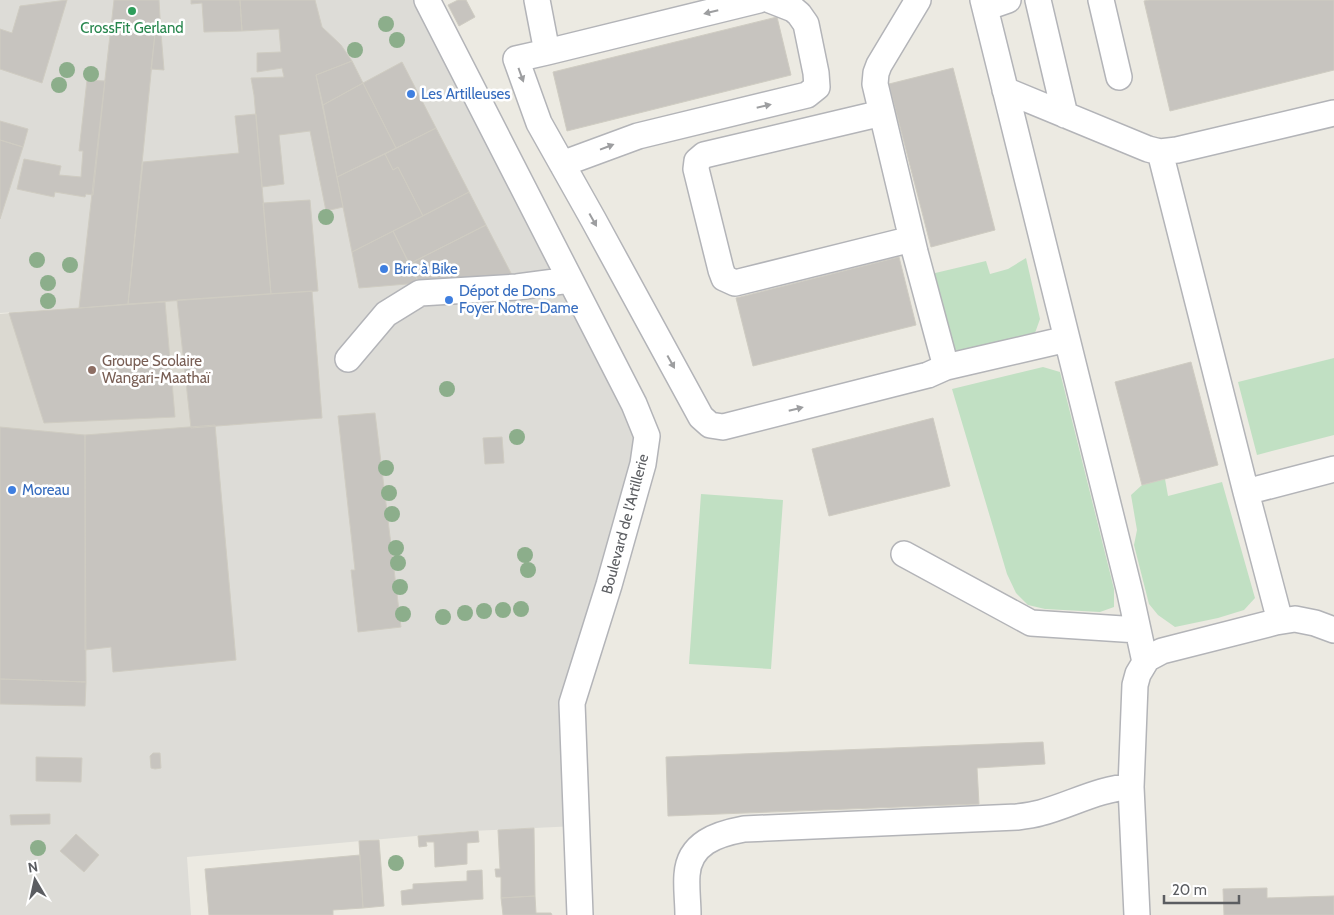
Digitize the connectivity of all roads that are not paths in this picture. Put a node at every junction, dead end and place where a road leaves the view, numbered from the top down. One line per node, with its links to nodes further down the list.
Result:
1 (427, 0): 18 (street, Boulevard de l'Artillerie)
2 (537, 0): 9 (street)
3 (759, 0): 9 (street, one-way to 9)
4 (770, 0): 16 (street, one-way to 4)
5 (918, 0): 12 (street)
6 (1038, 0): 14 (street)
7 (1101, 0): 10 (street)
8 (992, 3): 11 (street)
9 (547, 52): 16 (street, one-way to 16)
10 (1119, 77)
11 (1005, 90): 14 (street); 19 (street)
12 (882, 113): 17 (street); 17 (street)
13 (1334, 113): 15 (street)
14 (1065, 115): 15 (street)
15 (1160, 152): 23 (street)
16 (562, 164): 21 (street, one-way to 21)
17 (912, 238): 21 (street)
18 (570, 280): 20 (street); 30 (street, Boulevard de l'Artillerie)
19 (1067, 339): 21 (street); 26 (street)
20 (348, 359)
21 (946, 368)
22 (1334, 470): 23 (street)
23 (1246, 492): 25 (street)
24 (904, 554): 26 (street)
25 (1280, 621): 27 (street); 28 (street)
26 (1138, 630): 28 (street)
27 (1334, 630)
28 (1145, 662): 29 (street)
29 (1131, 787): 31 (street); 32 (street)
30 (580, 915)
31 (688, 915)
32 (1137, 915)

